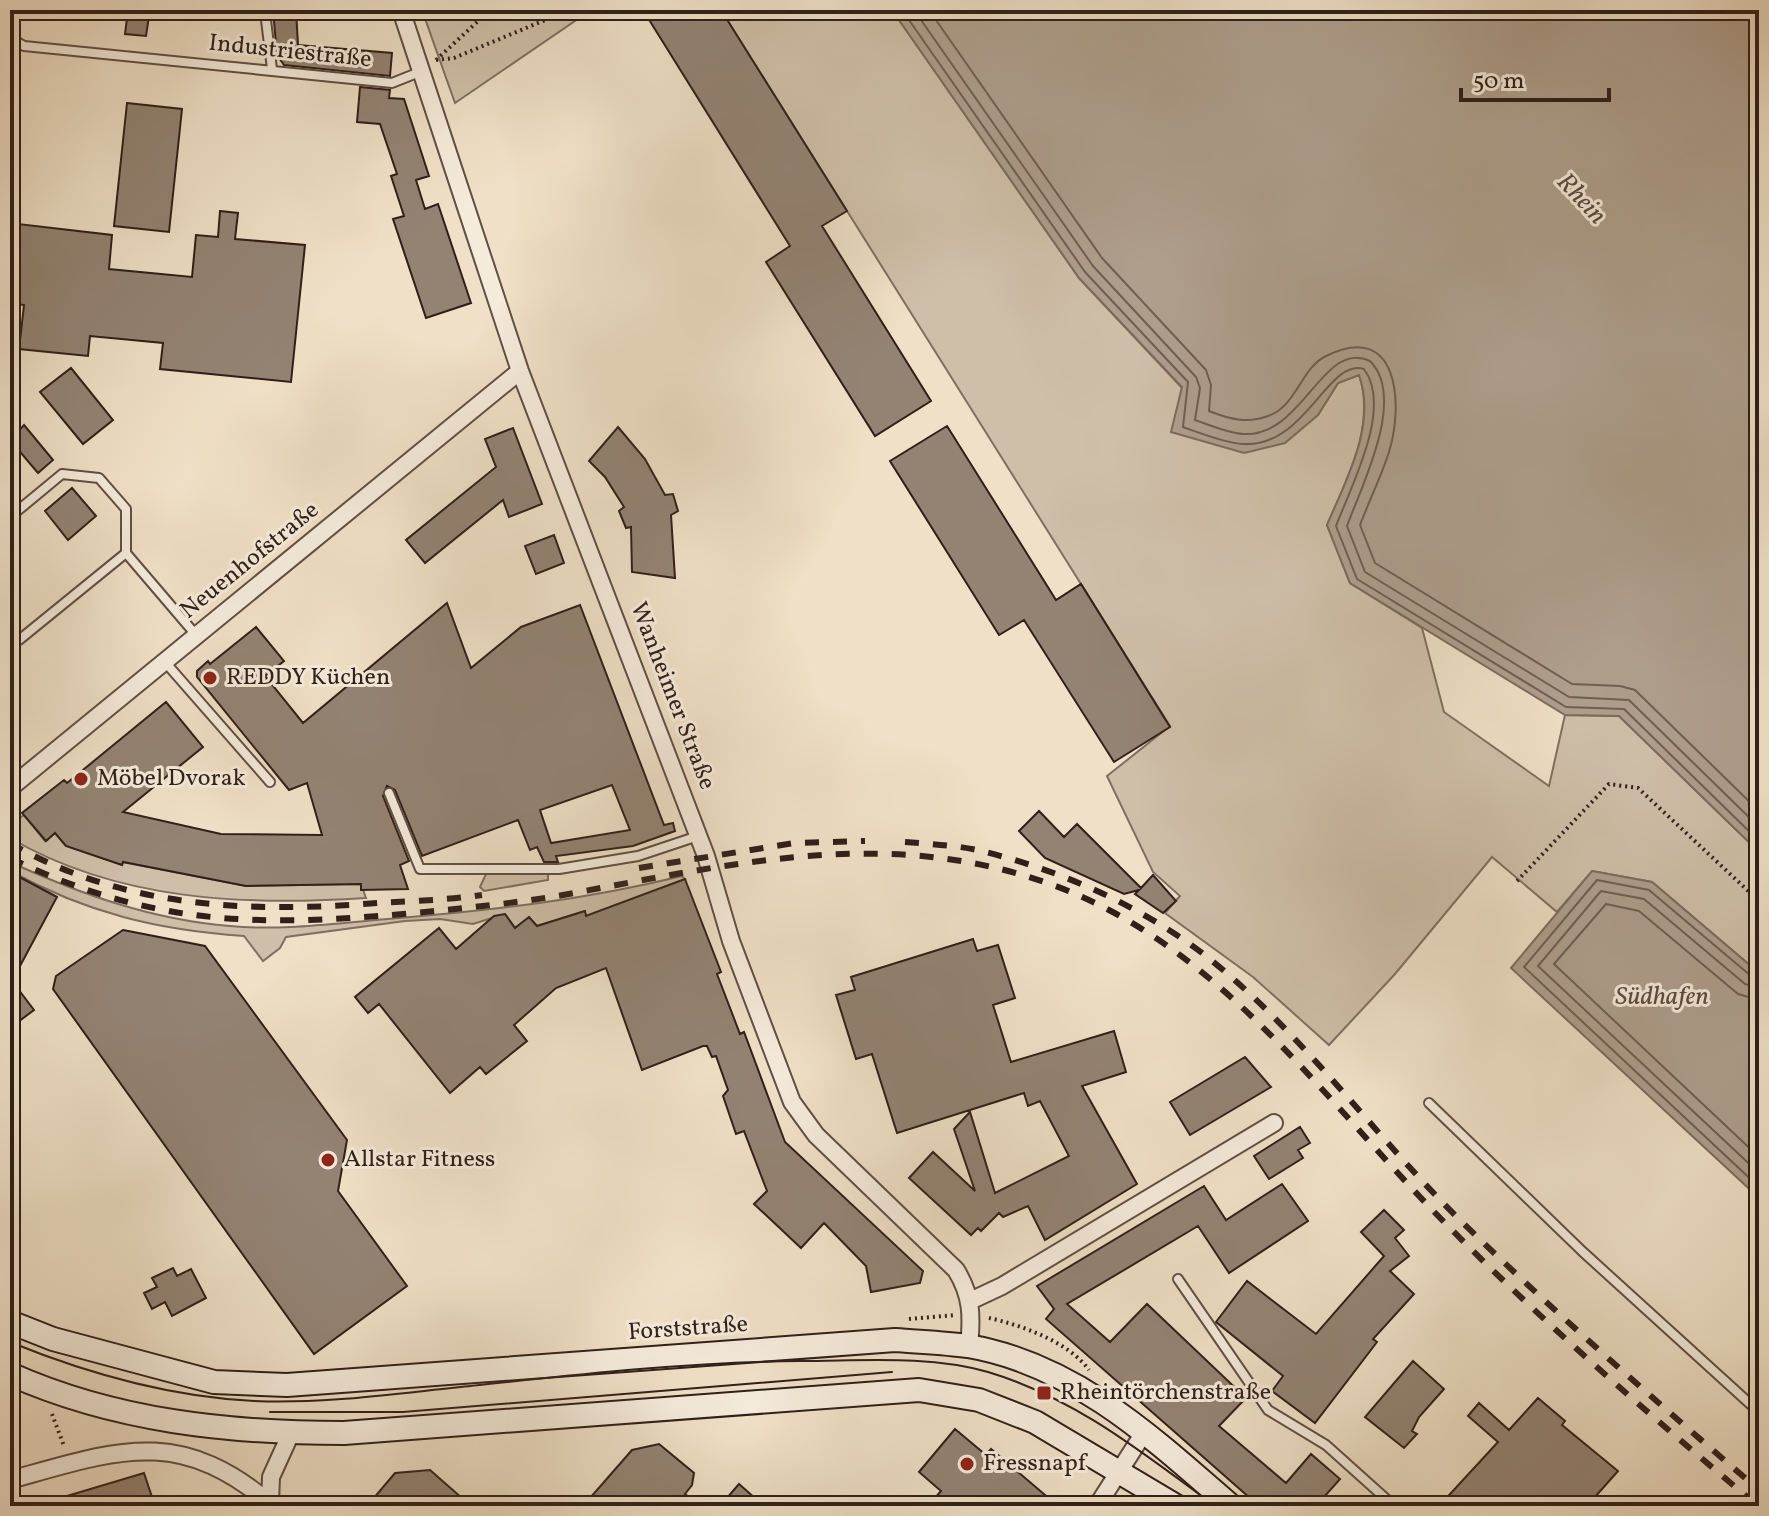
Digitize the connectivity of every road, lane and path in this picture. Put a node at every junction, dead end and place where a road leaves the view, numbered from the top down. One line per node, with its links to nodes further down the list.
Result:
1 (401, 10): 8 (street, Wanheimer Straße)
2 (490, 10): 6 (path)
3 (569, 10): 6 (path)
4 (265, 12): 7 (lane)
5 (10, 38): 7 (lane, Industriestraße)
6 (436, 60): 8 (path)
7 (272, 69): 8 (lane, Industriestraße)
8 (422, 71): 9 (street, Wanheimer Straße)
9 (520, 371): 13 (street, Neuenhofstraße); 19 (street, Wanheimer Straße)
10 (10, 517): 11 (lane)
11 (126, 553): 12 (lane); 13 (lane)
12 (10, 629)
13 (197, 636): 14 (street, Neuenhofstraße)
14 (165, 662): 16 (lane); 17 (street, Neuenhofstraße)
15 (10, 765): 17 (lane)
16 (270, 782)
17 (16, 784)
18 (389, 793): 19 (lane)
19 (698, 836): 25 (street, Wanheimer Straße)
20 (1517, 881): 21 (path)
21 (1759, 901)
22 (1429, 1103): 32 (lane)
23 (1274, 1123): 25 (street)
24 (1178, 1279): 42 (lane)
25 (971, 1308): 26 (path); 28 (street); 30 (path)
26 (905, 1320)
27 (10, 1322): 28 (street, Forststraße)
28 (969, 1347): 33 (street, Forststraße)
29 (10, 1374): 34 (street)
30 (1093, 1375)
31 (47, 1408): 35 (path)
32 (1759, 1412)
33 (1145, 1431): 36 (street); 41 (street)
34 (291, 1433): 36 (street); 38 (street)
35 (69, 1463): 37 (street); 38 (street)
36 (1119, 1472): 39 (street); 40 (street)
37 (10, 1480)
38 (272, 1504)
39 (1097, 1506)
40 (1176, 1506)
41 (1231, 1506)
42 (1394, 1506)

